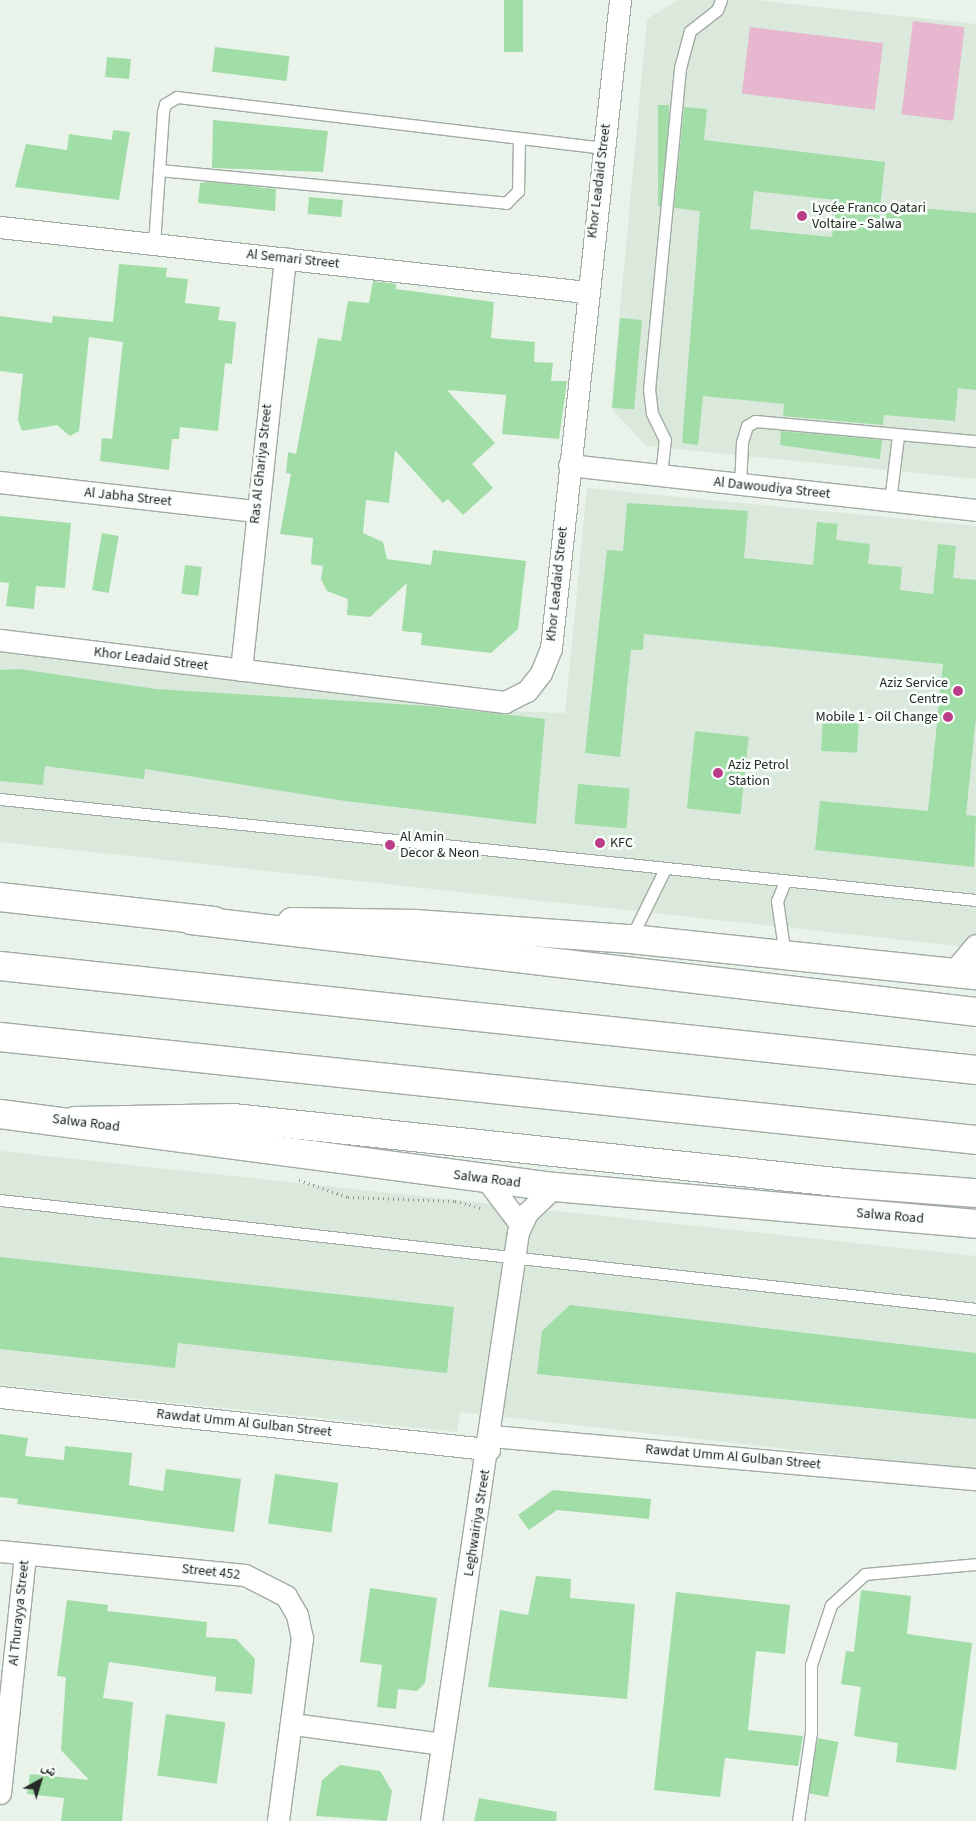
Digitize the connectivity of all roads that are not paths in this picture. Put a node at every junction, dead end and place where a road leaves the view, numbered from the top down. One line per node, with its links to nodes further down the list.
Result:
1 (620, 0): 4 (street, Khor Leadaid Street)
2 (721, 0): 13 (lane)
3 (519, 139): 4 (lane); 5 (lane); 5 (lane)
4 (603, 148): 9 (street, Khor Leadaid Street)
5 (160, 170): 7 (lane)
6 (0, 227): 7 (street, Al Semari Street)
7 (154, 244): 8 (street, Al Semari Street)
8 (285, 258): 9 (street, Al Semari Street); 18 (street, Ras Al Ghariya Street)
9 (586, 292): 12 (street, Khor Leadaid Street)
10 (898, 436): 11 (lane); 15 (lane); 16 (lane)
11 (976, 442)
12 (569, 465): 13 (street, Al Dawoudiya Street); 20 (street, Khor Leadaid Street)
13 (661, 476): 15 (street, Al Dawoudiya Street)
14 (0, 482): 18 (street, Al Jabha Street)
15 (740, 485): 16 (street, Al Dawoudiya Street)
16 (890, 501): 17 (street, Al Dawoudiya Street)
17 (976, 510)
18 (256, 511): 20 (street, Ras Al Ghariya Street)
19 (0, 640): 20 (street, Khor Leadaid Street)
20 (241, 670)
21 (0, 799): 22 (lane)
22 (666, 869): 23 (lane); 27 (lane)
23 (785, 881): 25 (lane); 29 (lane)
24 (0, 897): 26 (main road)
25 (976, 900)
26 (191, 920): 27 (main road); 32 (main road)
27 (631, 938): 29 (main road)
28 (976, 945): 31 (street)
29 (785, 955): 31 (main road)
30 (0, 966): 34 (main road)
31 (964, 974)
32 (976, 1012)
33 (0, 1037): 37 (main road)
34 (976, 1070)
35 (0, 1114): 36 (main road, Salwa Road)
36 (75, 1121): 38 (main road, Salwa Road); 40 (main road)
37 (976, 1140)
38 (486, 1179): 39 (main road, Salwa Road); 42 (street)
39 (554, 1187): 42 (street); 43 (main road, Salwa Road)
40 (976, 1193)
41 (0, 1200): 44 (lane)
42 (520, 1224): 44 (street, Leghwairiya Street)
43 (976, 1224)
44 (514, 1259): 45 (lane); 47 (street, Leghwairiya Street)
45 (976, 1309)
46 (0, 1397): 47 (street, Rawdat Umm Al Gulban Street)
47 (490, 1442): 48 (street, Rawdat Umm Al Gulban Street); 53 (street, Leghwairiya Street)
48 (976, 1479)
49 (0, 1551): 50 (street, Street 452)
50 (25, 1554): 52 (street, Street 452); 54 (street, Al Thurayya Street)
51 (976, 1564): 57 (lane)
52 (293, 1724): 53 (street); 55 (street, Street 452)
53 (442, 1744): 56 (street, Leghwairiya Street)
54 (0, 1793)
55 (278, 1821)
56 (431, 1821)
57 (798, 1821)

